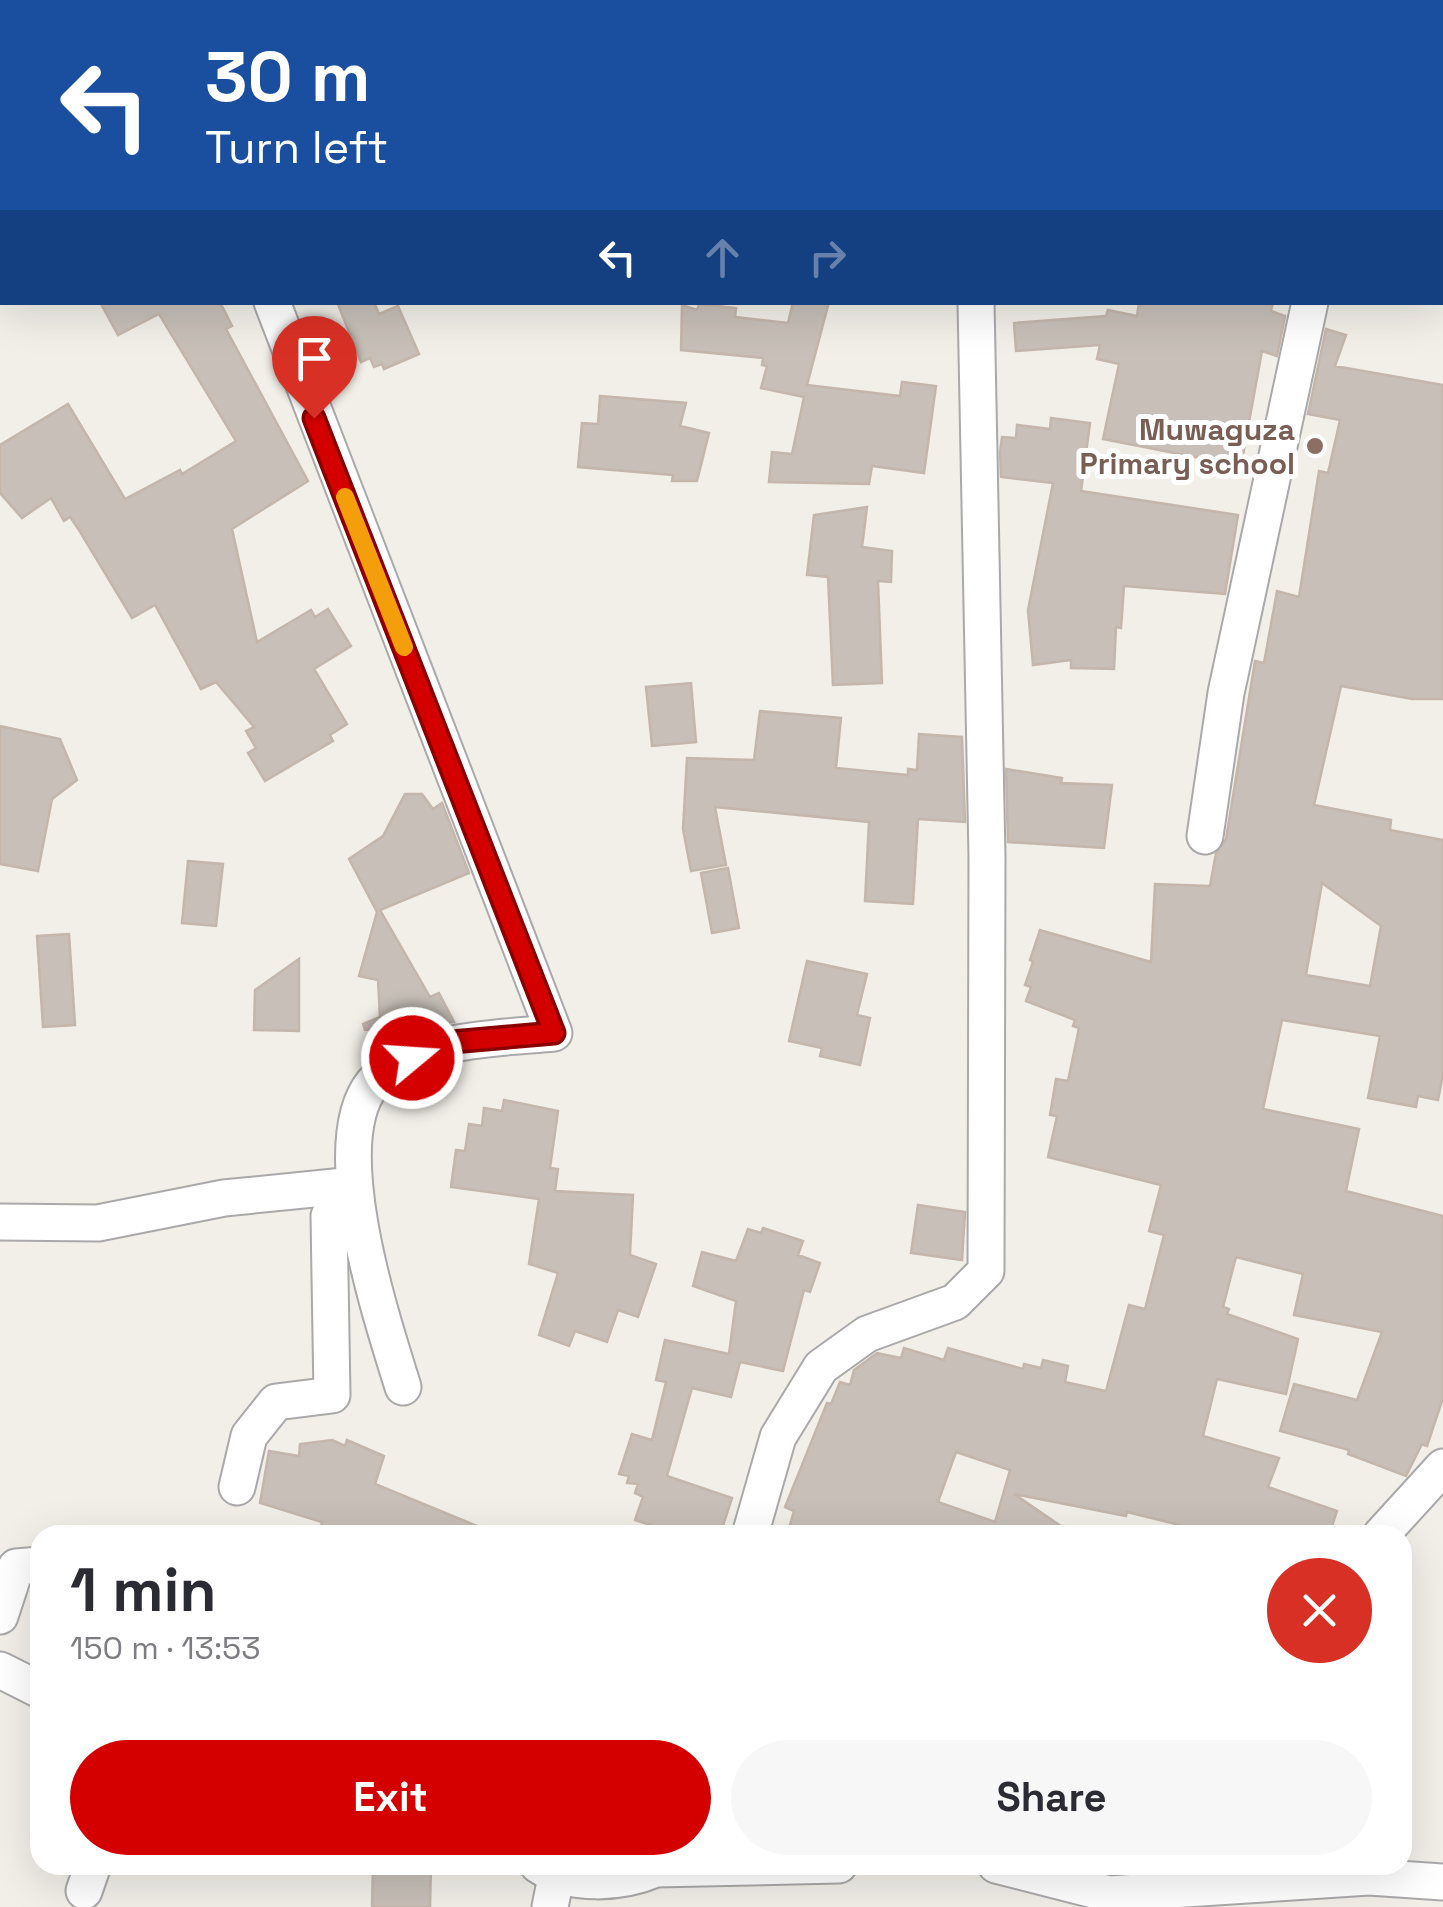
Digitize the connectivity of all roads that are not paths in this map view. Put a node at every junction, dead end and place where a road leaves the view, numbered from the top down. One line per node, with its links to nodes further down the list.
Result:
1 (273, 305): 5 (street)
2 (976, 305): 10 (street)
3 (1309, 305): 4 (street)
4 (1206, 836)
5 (354, 1185): 6 (street); 7 (street); 9 (street)
6 (0, 1222)
7 (403, 1387)
8 (1443, 1467): 11 (street)
9 (237, 1486)
10 (753, 1525)
11 (1390, 1525)
12 (30, 1566): 13 (street)
13 (0, 1616)
14 (0, 1670): 15 (street)
15 (30, 1685)
16 (640, 1875): 20 (street)
17 (1025, 1875): 21 (street)
18 (1077, 1875): 21 (street)
19 (1443, 1882): 21 (street)
20 (548, 1883)
21 (1102, 1901)

